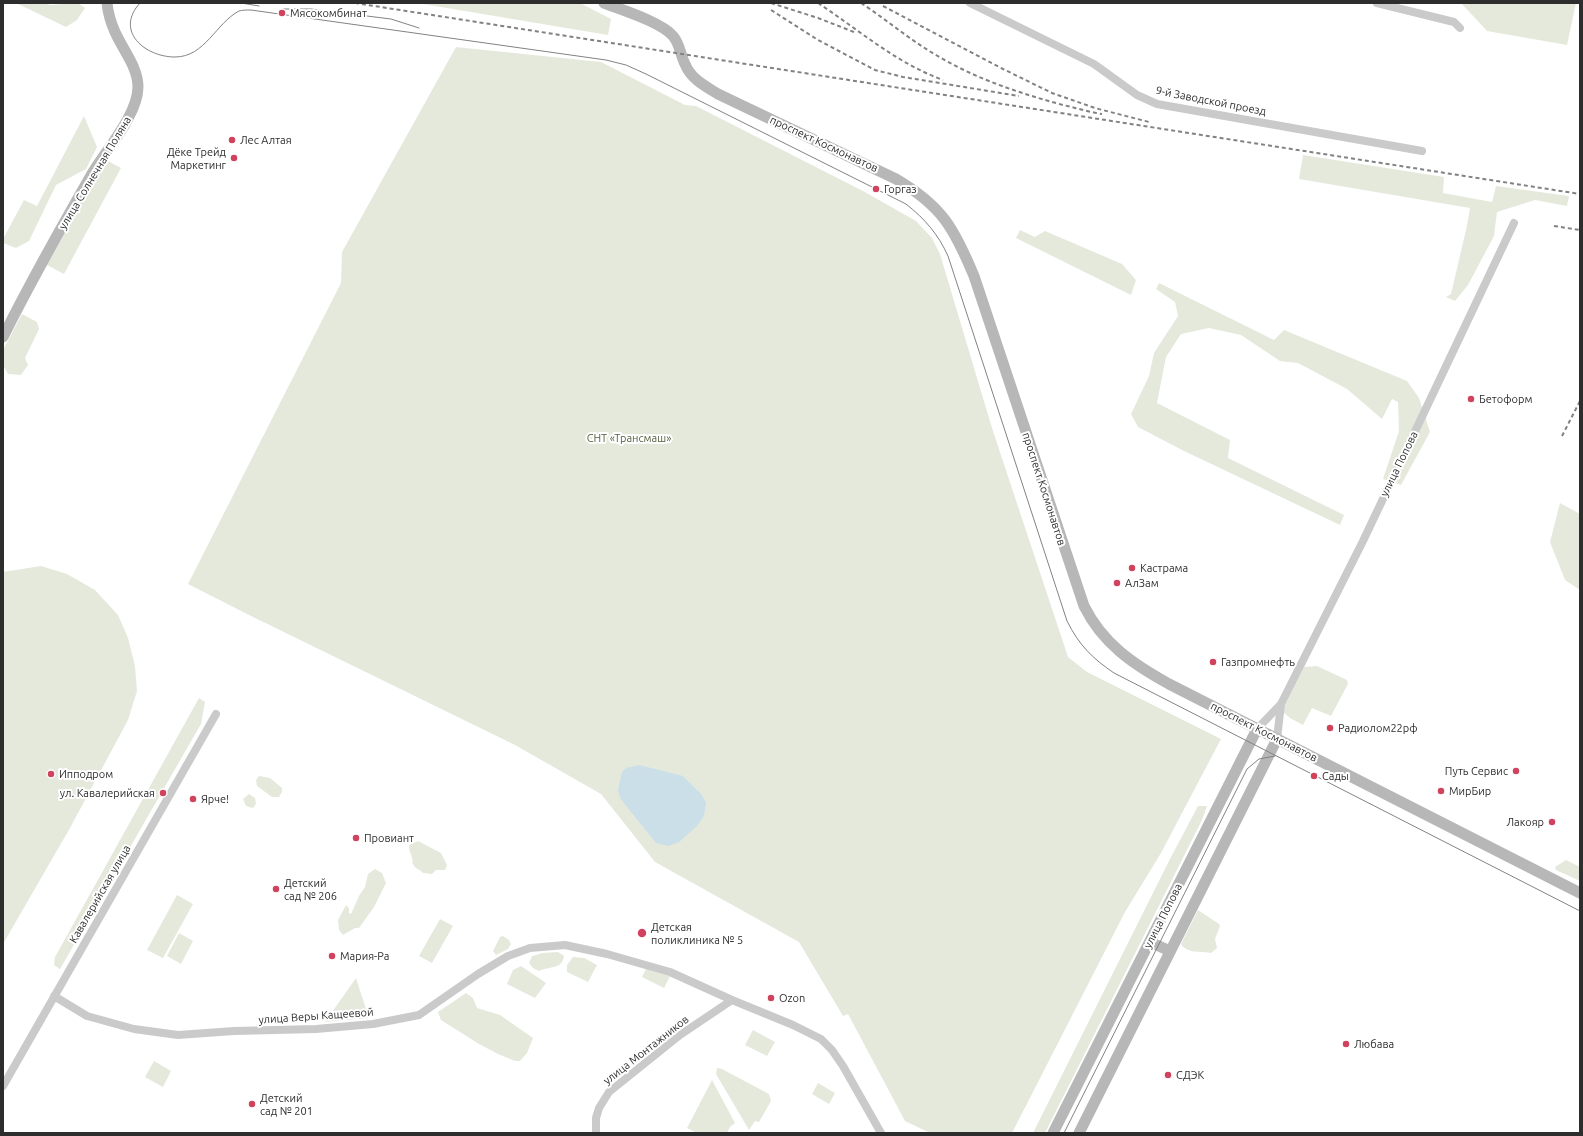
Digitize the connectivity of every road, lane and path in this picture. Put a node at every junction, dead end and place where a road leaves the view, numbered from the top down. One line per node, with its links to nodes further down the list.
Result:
1 (107, 3): 8 (main road, улица Солнечная Поляна)
2 (604, 3): 11 (main road, проспект Космонавтов)
3 (970, 3): 6 (street, 9-й Заводской проезд)
4 (1377, 3): 5 (street)
5 (1460, 28)
6 (1422, 151)
7 (1514, 223): 9 (street, улица Попова)
8 (3, 337)
9 (1281, 704): 11 (street, улица Попова); 12 (street, улица Попова)
10 (216, 714): 16 (street, Кавалерийская улица)
11 (1257, 729): 12 (main road, проспект Космонавтов); 14 (main road, улица Попова)
12 (1277, 739): 13 (main road, проспект Космонавтов); 15 (main road, улица Попова)
13 (1580, 893)
14 (1150, 942): 15 (main road); 21 (main road, улица Попова)
15 (1170, 952): 22 (main road, улица Попова)
16 (54, 996): 17 (street, улица Веры Кащеевой); 18 (street, Кавалерийская улица)
17 (732, 1000): 19 (street, улица Монтажников); 20 (street, улица Веры Кащеевой)
18 (3, 1086)
19 (596, 1133)
20 (881, 1133)
21 (1053, 1133)
22 (1078, 1133)

